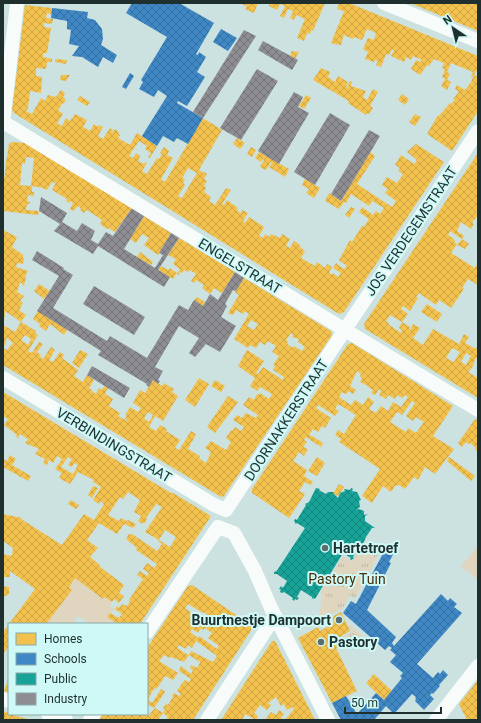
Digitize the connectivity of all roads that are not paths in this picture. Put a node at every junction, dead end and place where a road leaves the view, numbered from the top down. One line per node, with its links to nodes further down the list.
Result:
1 (18, 3): 4 (street)
2 (384, 3): 3 (street)
3 (478, 41)
4 (3, 122): 6 (street, ENGELSTRAAT)
5 (478, 131): 6 (street, JOS VERDEGEMSTRAAT)
6 (344, 330): 8 (street, ENGELSTRAAT); 9 (street, DOORNAKKERSTRAAT)
7 (3, 378): 9 (street, VERBINDINGSTRAAT)
8 (478, 410)
9 (226, 510)
10 (275, 616): 11 (street); 15 (street); 16 (street)
11 (148, 630)
12 (478, 666): 17 (street)
13 (51, 715): 14 (street)
14 (66, 720)
15 (207, 720)
16 (328, 720)
17 (436, 720)

